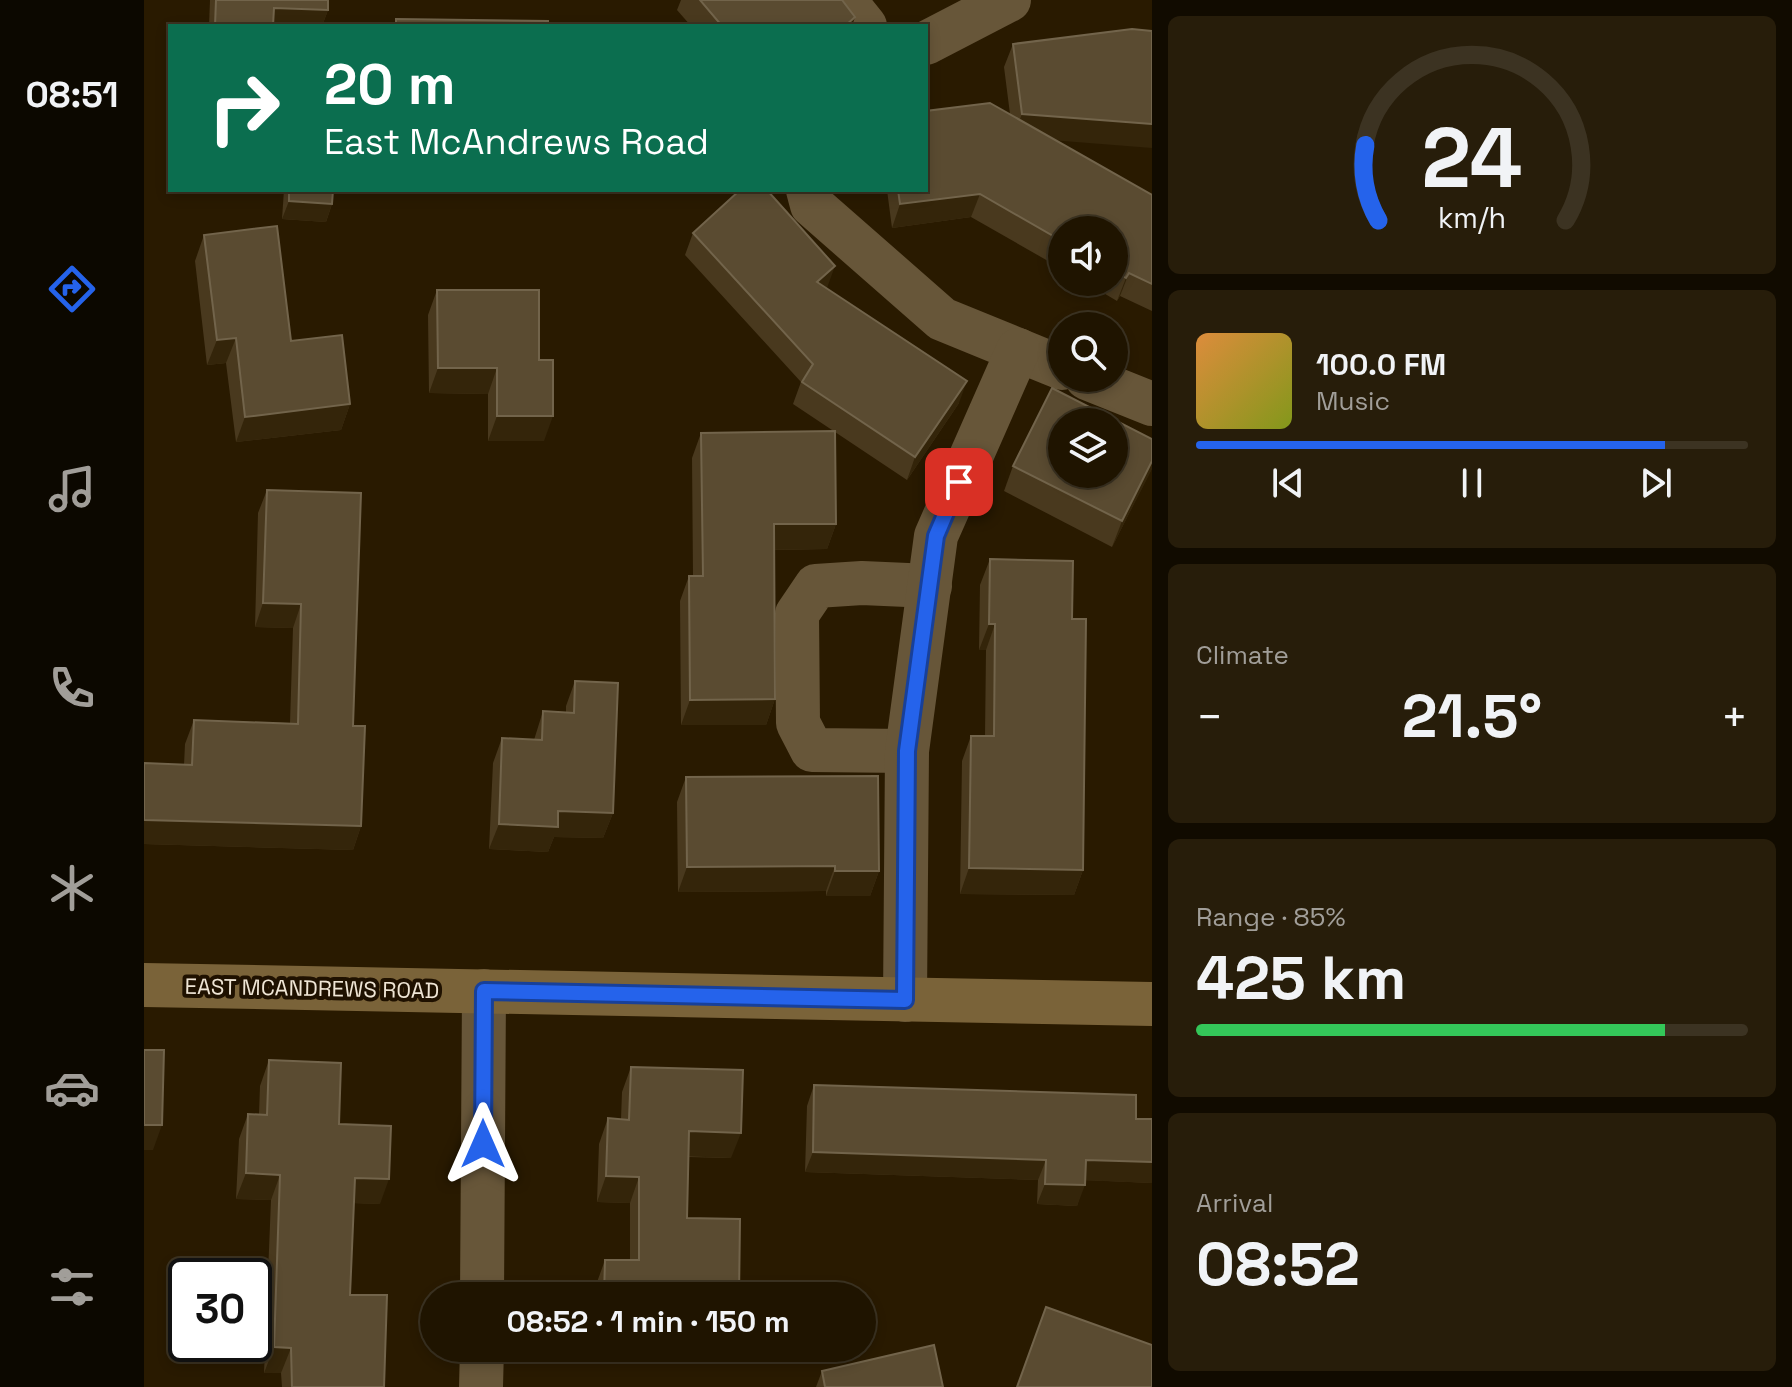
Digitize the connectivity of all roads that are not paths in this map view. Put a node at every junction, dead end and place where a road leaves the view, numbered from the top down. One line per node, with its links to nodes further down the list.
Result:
1 (844, 0): 3 (street)
2 (1009, 0): 4 (street)
3 (863, 24)
4 (928, 42)
5 (809, 192): 6 (street)
6 (1018, 350): 7 (street); 10 (street)
7 (1048, 362)
8 (1122, 392): 9 (street)
9 (1152, 404)
10 (930, 586): 11 (street); 11 (street)
11 (907, 751): 14 (street)
12 (144, 985): 13 (main road, EAST MCANDREWS ROAD)
13 (484, 991): 14 (main road, EAST MCANDREWS ROAD); 16 (street)
14 (905, 1000): 15 (main road, EAST MCANDREWS ROAD)
15 (1152, 1004)
16 (482, 1282)
17 (482, 1362): 18 (street)
18 (481, 1387)

